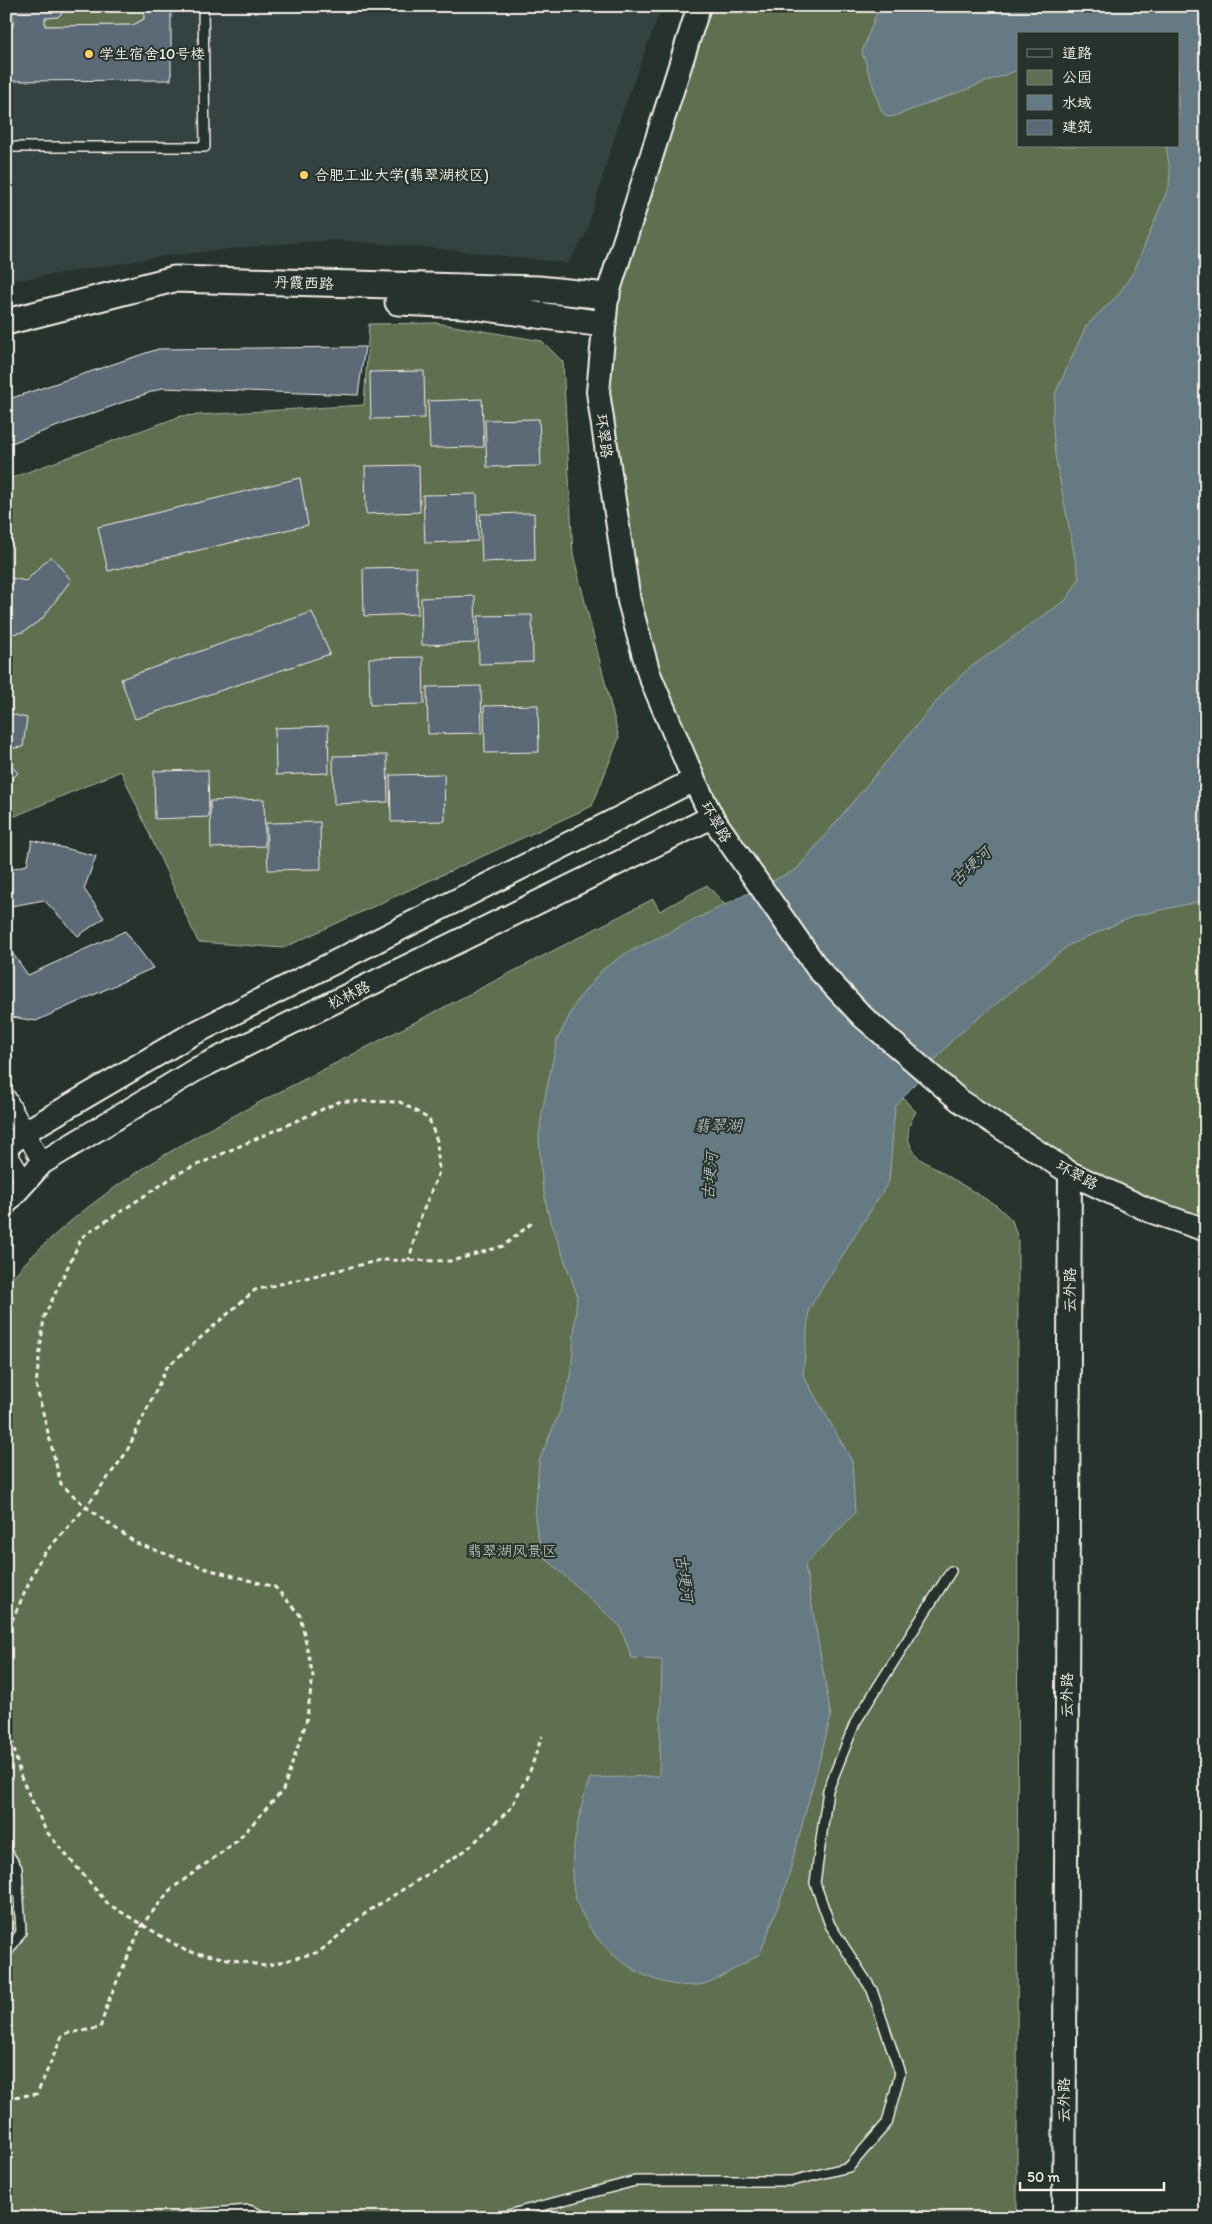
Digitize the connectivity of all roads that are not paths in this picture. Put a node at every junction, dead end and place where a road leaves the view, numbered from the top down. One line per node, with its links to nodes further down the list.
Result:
1 (203, 6): 3 (lane)
2 (699, 6): 4 (street, 环翠路)
3 (6, 147)
4 (607, 296): 5 (main road, 丹霞西路); 6 (street, 环翠路)
5 (6, 322)
6 (604, 324): 7 (main road, 丹霞西路); 8 (street, 环翠路)
7 (6, 337)
8 (694, 780): 9 (street, 环翠路); 11 (street)
9 (712, 817): 13 (street, 松林路); 14 (street, 环翠路)
10 (6, 1097): 11 (street)
11 (25, 1132): 12 (street); 13 (street)
12 (6, 1149): 15 (street)
13 (42, 1163): 15 (street, 松林路)
14 (1070, 1173): 17 (street, 环翠路); 24 (street, 云外路)
15 (25, 1182): 16 (street, 松林路)
16 (6, 1203)
17 (1206, 1230)
18 (951, 1571): 23 (lane)
19 (6, 1850): 20 (lane)
20 (6, 1955)
21 (180, 2218): 22 (lane)
22 (266, 2218)
23 (497, 2218)
24 (1064, 2218)

